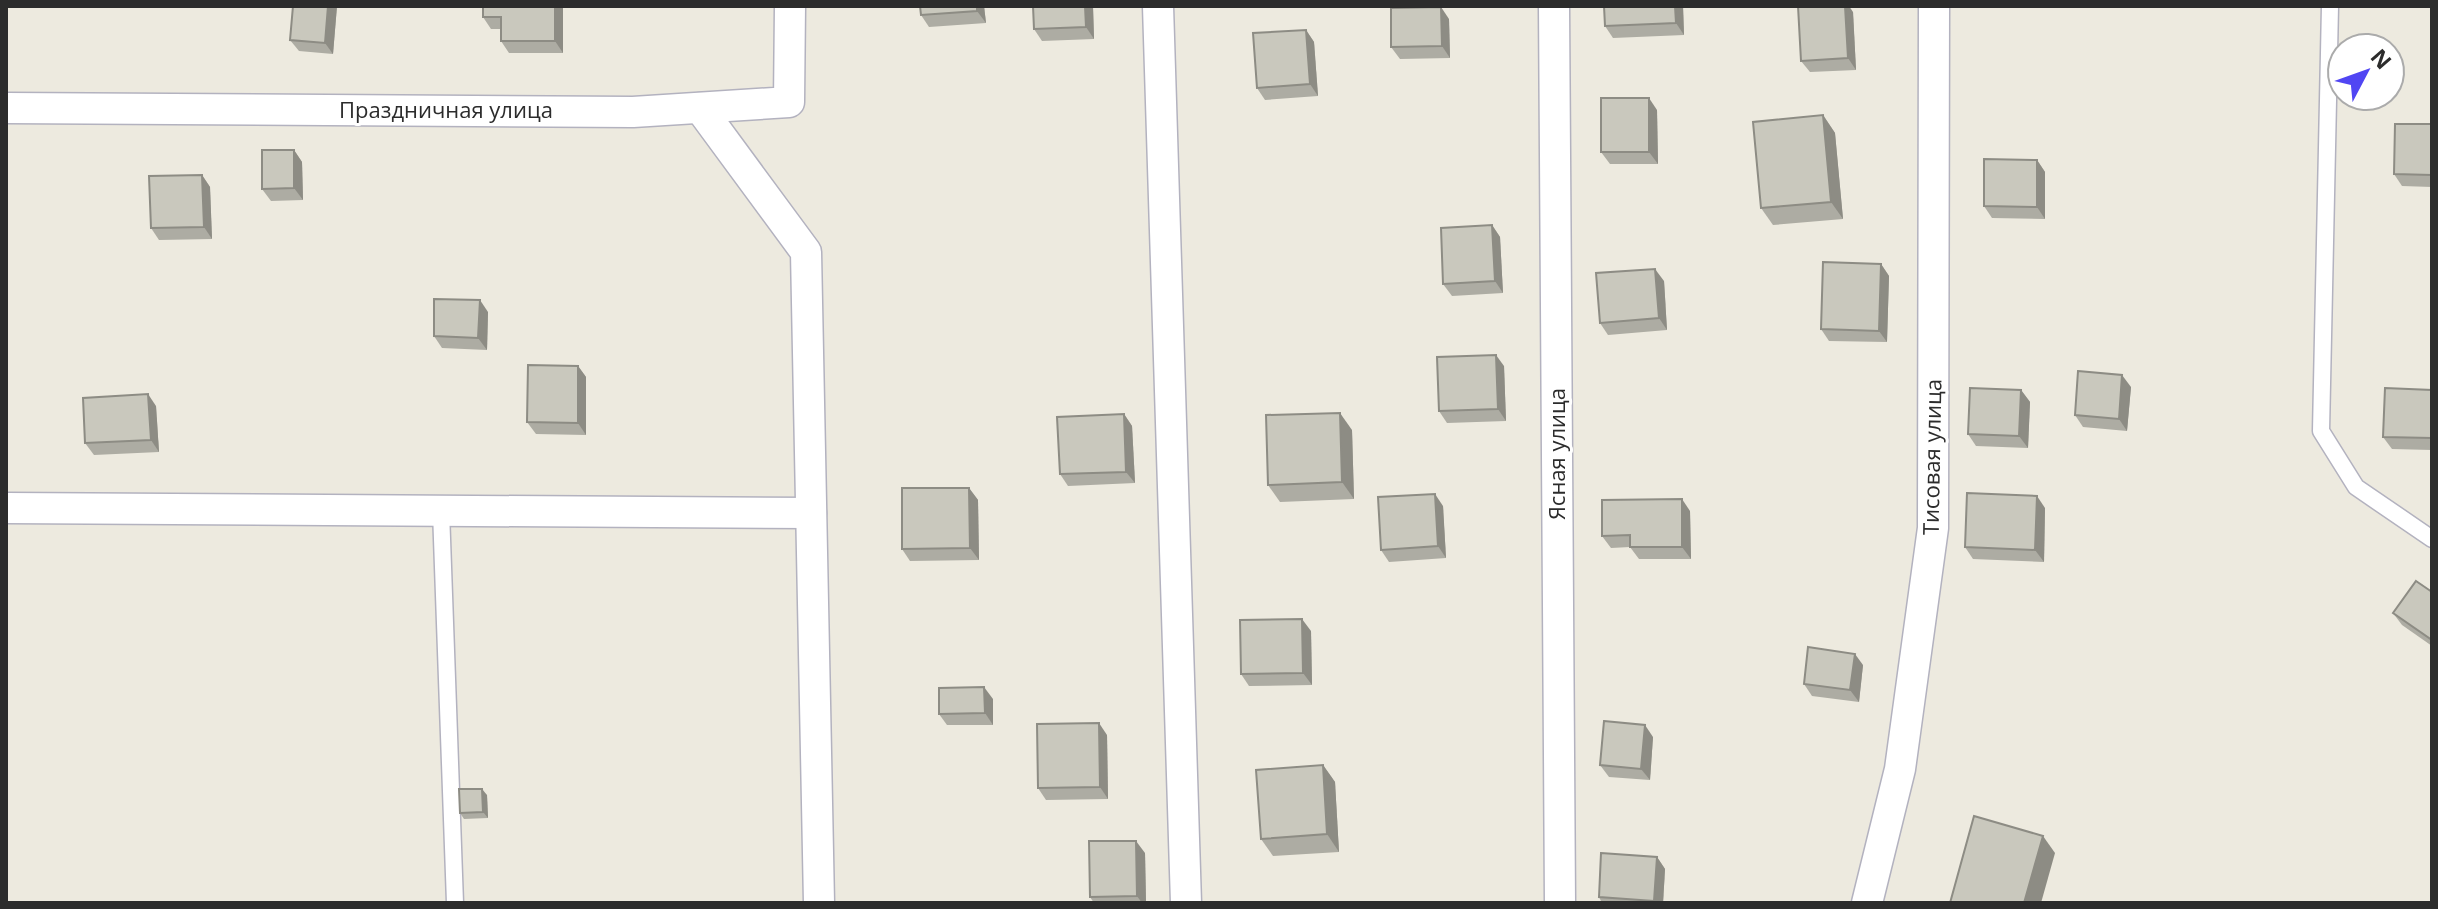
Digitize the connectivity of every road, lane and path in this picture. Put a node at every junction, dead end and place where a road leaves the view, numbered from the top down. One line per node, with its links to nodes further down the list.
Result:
1 (790, 6): 7 (street, Праздничная улица)
2 (1158, 6): 14 (street)
3 (1554, 6): 15 (street, Ясная улица)
4 (1934, 6): 16 (street, Тисовая улица)
5 (2330, 6): 11 (lane)
6 (6, 108): 7 (street, Праздничная улица)
7 (700, 108): 10 (street)
8 (6, 508): 9 (street)
9 (441, 511): 10 (street); 12 (lane)
10 (811, 513): 13 (street)
11 (2432, 539)
12 (455, 903)
13 (819, 903)
14 (1186, 903)
15 (1560, 903)
16 (1867, 903)

